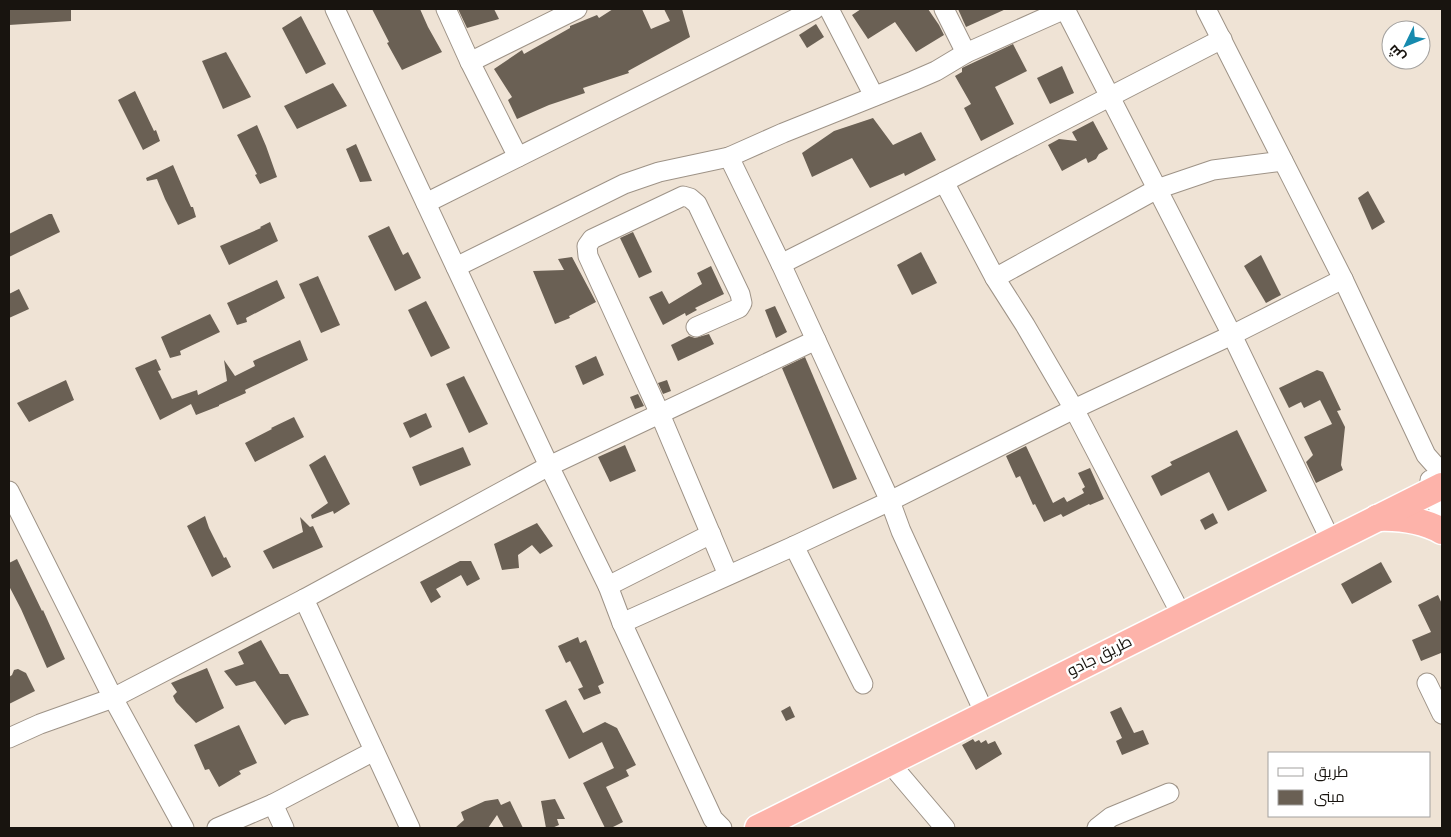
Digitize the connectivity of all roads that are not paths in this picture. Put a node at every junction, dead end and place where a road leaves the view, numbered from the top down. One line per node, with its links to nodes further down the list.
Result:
1 (336, 9): 19 (street)
2 (446, 9): 11 (street)
3 (577, 9): 11 (street)
4 (815, 9): 14 (street)
5 (829, 9): 12 (street)
6 (944, 9): 10 (street)
7 (1065, 9): 10 (street); 13 (street)
8 (1206, 9): 9 (street)
9 (1222, 39): 13 (street); 16 (street)
10 (966, 53): 12 (street)
11 (470, 62): 14 (street)
12 (874, 96): 15 (street)
13 (1110, 96): 17 (street); 18 (street)
14 (518, 157): 19 (street)
15 (729, 157): 20 (street); 21 (street)
16 (1283, 161): 18 (street); 23 (street)
17 (944, 182): 20 (street); 22 (street)
18 (1157, 189): 22 (street); 25 (street)
19 (426, 203): 21 (street)
20 (781, 264): 26 (street)
21 (456, 267): 29 (street)
22 (994, 278): 27 (street)
23 (1343, 279): 25 (street); 31 (street)
24 (696, 327): 28 (street)
25 (1232, 335): 27 (street); 36 (street)
26 (816, 340): 28 (street); 32 (street)
27 (1074, 409): 32 (street); 41 (street)
28 (660, 414): 29 (street); 35 (street)
29 (549, 466): 39 (street); 40 (street)
30 (9, 491): 45 (street)
31 (1440, 491): 33 (highway, طريق جادو)
32 (890, 501): 37 (street); 46 (street)
33 (1377, 518): 34 (highway); 36 (highway, طريق جادو)
34 (1442, 531)
35 (711, 534): 38 (street); 39 (street)
36 (1331, 542): 41 (highway, طريق جادو)
37 (794, 546): 38 (street); 44 (street)
38 (728, 575): 42 (street)
39 (608, 586): 42 (street)
40 (304, 599): 45 (street); 49 (street)
41 (1182, 616): 46 (highway, طريق جادو)
42 (622, 623): 54 (street)
43 (1427, 683): 47 (street)
44 (863, 684)
45 (113, 698): 48 (street); 55 (street)
46 (985, 714): 50 (highway, طريق جادو)
47 (1442, 714)
48 (9, 738)
49 (374, 751): 52 (street); 58 (street)
50 (889, 762): 53 (highway, طريق جادو); 60 (street)
51 (1169, 793): 61 (street)
52 (273, 804): 56 (street); 57 (street)
53 (786, 821): 59 (highway, طريق جادو)
54 (716, 825)
55 (184, 828)
56 (217, 828)
57 (284, 828)
58 (410, 828)
59 (758, 828)
60 (945, 828)
61 (1097, 828)

